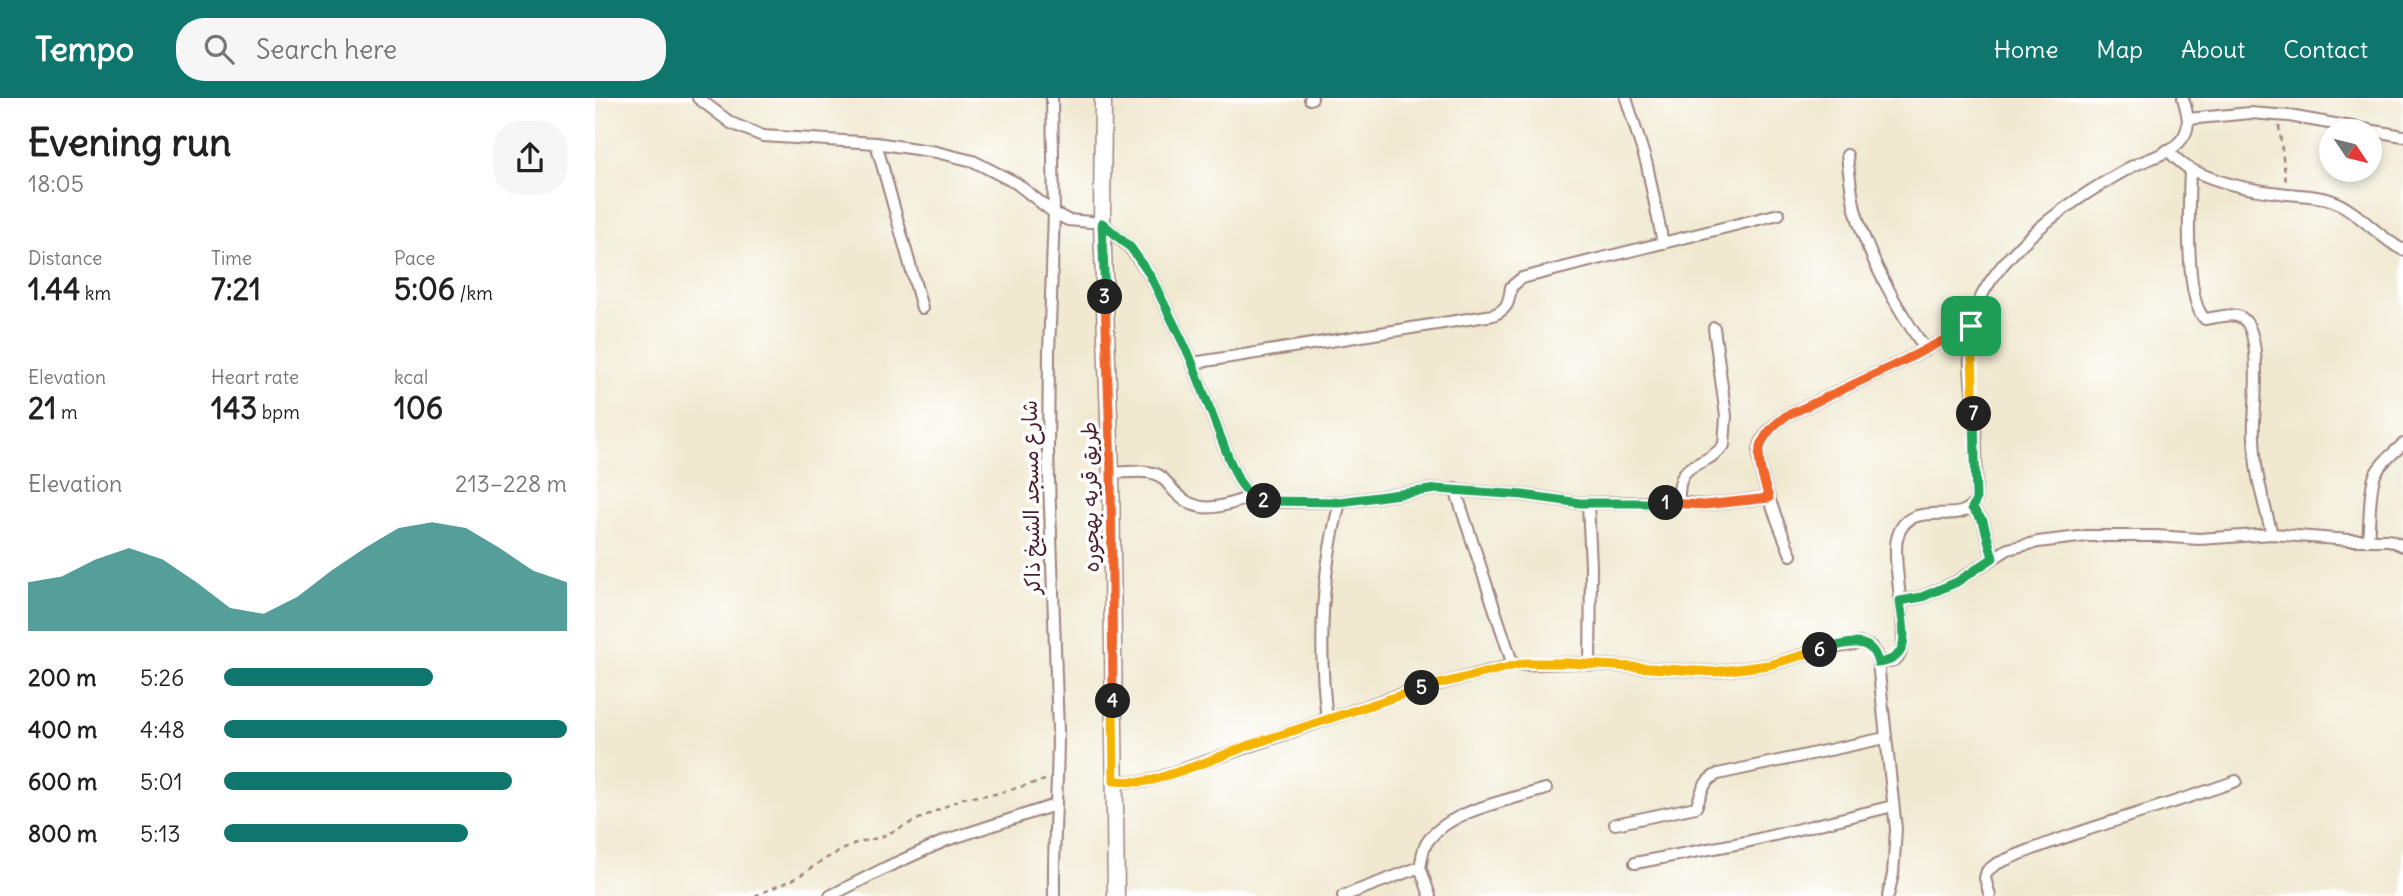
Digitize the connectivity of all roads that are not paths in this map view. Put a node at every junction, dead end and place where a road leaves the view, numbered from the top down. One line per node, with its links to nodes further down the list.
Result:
1 (698, 98): 8 (street)
2 (1052, 98): 12 (street, شارع مسجد الشيخ ذاكر)
3 (1103, 98): 14 (street, طريق قريه بهجوره)
4 (1626, 98): 15 (street)
5 (2183, 98): 6 (street)
6 (2188, 119): 7 (street); 9 (street)
7 (2403, 136)
8 (876, 143): 12 (street); 17 (street)
9 (2167, 150): 11 (street); 18 (street)
10 (1847, 155): 20 (street)
11 (2190, 169): 16 (street); 31 (street)
12 (1054, 213): 14 (street); 45 (street, شارع مسجد الشيخ ذاكر)
13 (1779, 214): 15 (street)
14 (1098, 223): 21 (street); 23 (street, طريق قريه بهجوره)
15 (1663, 243): 21 (street)
16 (2403, 250)
17 (922, 308)
18 (1971, 326): 20 (street); 30 (street)
19 (1714, 328): 28 (street)
20 (1926, 350): 26 (street)
21 (1193, 363): 25 (street)
22 (2403, 444): 32 (street)
23 (1111, 473): 25 (street); 42 (street, طريق قريه بهجوره)
24 (1455, 489): 27 (street); 29 (street); 39 (street)
25 (1253, 496): 27 (street)
26 (1769, 498): 28 (street); 34 (street)
27 (1340, 502): 40 (street)
28 (1679, 502): 29 (street)
29 (1588, 503): 38 (street)
30 (1972, 508): 35 (street); 36 (street)
31 (2272, 534): 32 (street); 35 (street)
32 (2368, 540): 33 (street)
33 (2403, 546)
34 (1791, 555)
35 (1993, 558): 36 (street)
36 (1900, 601): 37 (street)
37 (1878, 663): 38 (street); 41 (street)
38 (1590, 664): 39 (street)
39 (1513, 665): 40 (street)
40 (1327, 719): 42 (street)
41 (1885, 738): 46 (street); 47 (street)
42 (1114, 781): 52 (street, طريق قريه بهجوره)
43 (2236, 781): 56 (street)
44 (1546, 789): 49 (street)
45 (1055, 805): 50 (street); 51 (street, شارع مسجد الشيخ ذاكر)
46 (1893, 806): 48 (street); 55 (street)
47 (1615, 824)
48 (1635, 863)
49 (1420, 867): 53 (street); 54 (street)
50 (829, 896)
51 (1053, 896)
52 (1116, 896)
53 (1343, 896)
54 (1430, 896)
55 (1888, 896)
56 (1990, 896)

